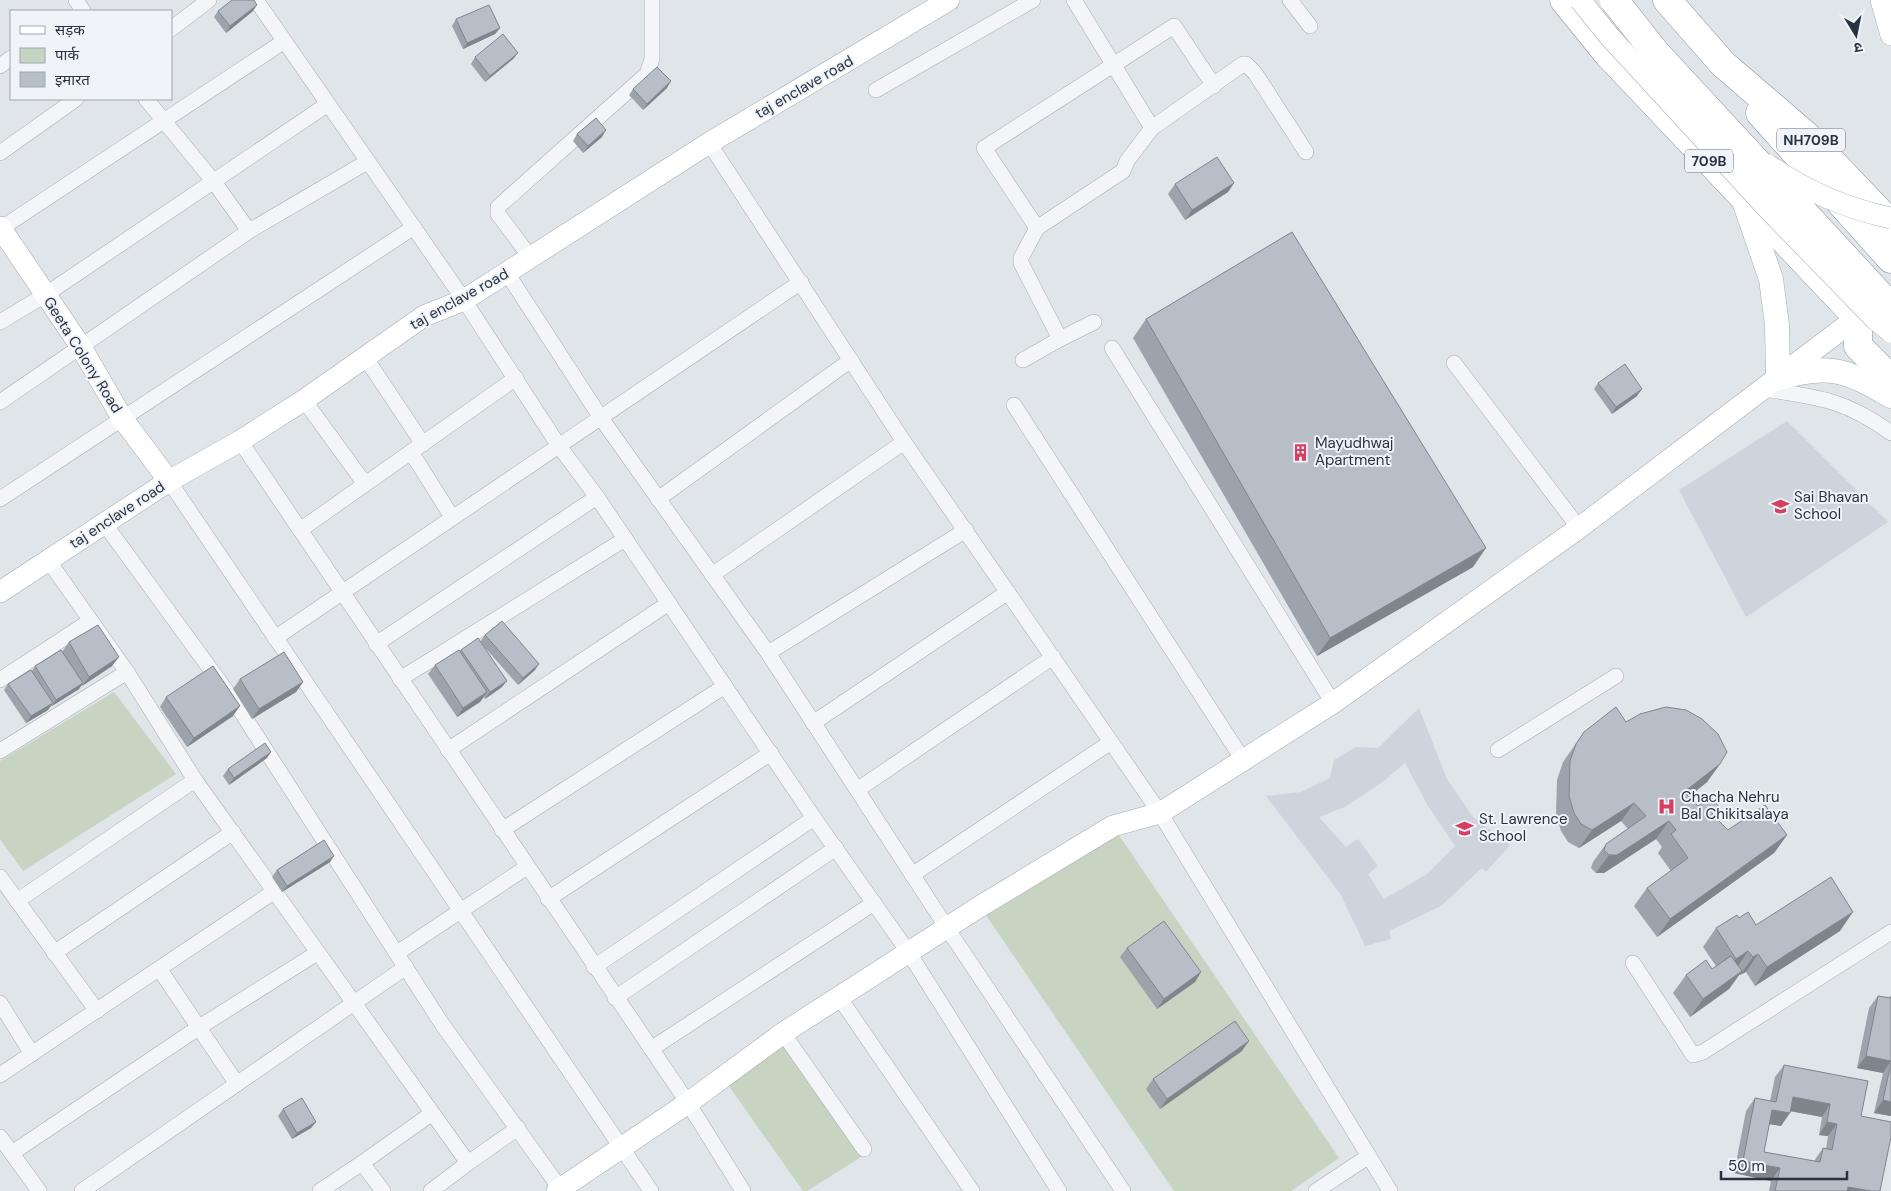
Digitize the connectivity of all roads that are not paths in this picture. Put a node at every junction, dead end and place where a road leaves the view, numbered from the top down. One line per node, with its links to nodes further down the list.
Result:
1 (209, 0): 14 (street)
2 (256, 0): 16 (street)
3 (652, 0): 39 (street)
4 (949, 0): 26 (street, taj enclave road)
5 (1033, 0): 20 (street)
6 (1074, 0): 18 (street)
7 (1290, 0): 13 (street)
8 (1564, 0): 32 (highway, 709B)
9 (1580, 0): 50 (street, bridge)
10 (1614, 0): 29 (highway, NH709B, bridge)
11 (1667, 0): 17 (highway, NH709B)
12 (1880, 0): 15 (street)
13 (1310, 26)
14 (172, 28)
15 (1891, 35)
16 (283, 42): 23 (street); 24 (street)
17 (1723, 64): 34 (highway, NH709B); 40 (highway)
18 (1114, 65): 19 (street); 25 (street); 37 (street)
19 (1214, 86): 25 (street); 27 (street)
20 (876, 90)
21 (75, 100): 28 (street)
22 (147, 100): 24 (street)
23 (328, 104): 30 (street); 31 (street)
24 (164, 120): 31 (street); 36 (street)
25 (1152, 128): 37 (street)
26 (709, 142): 39 (street, taj enclave road); 42 (street)
27 (1306, 152)
28 (0, 153)
29 (1749, 153): 33 (street, bridge); 46 (highway, NH709B, bridge)
30 (367, 162): 35 (street); 38 (street)
31 (214, 182): 38 (street); 44 (street)
32 (1741, 195): 47 (highway, 709B); 60 (main road)
33 (1891, 218)
34 (1891, 224)
35 (414, 227): 45 (street); 65 (street)
36 (0, 228): 44 (street, Geeta Colony Road)
37 (1037, 228): 51 (street)
38 (249, 231): 52 (street)
39 (531, 258): 41 (street, taj enclave road)
40 (1891, 260)
41 (507, 273): 45 (street, taj enclave road); 66 (street)
42 (801, 282): 55 (street); 66 (street)
43 (1891, 292): 47 (street)
44 (45, 295): 48 (street); 52 (street, Geeta Colony Road)
45 (464, 300): 54 (street, taj enclave road); 58 (street)
46 (1891, 307)
47 (1858, 318): 59 (highway); 60 (street)
48 (0, 322)
49 (1094, 322): 51 (street)
50 (1891, 332)
51 (1060, 339): 56 (street)
52 (81, 347): 63 (street); 65 (street, Geeta Colony Road)
53 (1112, 348): 99 (street)
54 (365, 357): 62 (street, taj enclave road); 71 (street)
55 (851, 360): 69 (street); 76 (street)
56 (1023, 360)
57 (1454, 363): 79 (street)
58 (516, 378): 70 (street); 71 (street)
59 (1891, 379)
60 (1771, 384): 61 (main road); 67 (street); 79 (street)
61 (1891, 396)
62 (304, 400): 68 (street, taj enclave road); 73 (street)
63 (0, 402)
64 (1014, 405): 106 (street)
65 (122, 418): 72 (street, Geeta Colony Road); 75 (street)
66 (601, 418): 70 (street); 76 (street)
67 (1891, 432)
68 (240, 441): 72 (street, taj enclave road); 80 (street)
69 (904, 442): 81 (street); 84 (street)
70 (559, 446): 74 (street); 77 (street)
71 (417, 448): 73 (street); 77 (street)
72 (169, 481): 78 (street, taj enclave road); 90 (street)
73 (366, 484): 80 (street)
74 (597, 497): 82 (street); 91 (street)
75 (0, 499)
76 (658, 499): 84 (street)
77 (452, 517): 86 (street)
78 (104, 523): 83 (street, taj enclave road); 126 (street)
79 (1579, 528): 99 (street)
80 (300, 530): 86 (street)
81 (966, 530): 87 (street); 92 (street)
82 (625, 539): 88 (street); 96 (street)
83 (48, 560): 85 (street, taj enclave road); 89 (street)
84 (712, 575): 92 (street)
85 (0, 592)
86 (342, 592): 90 (street); 91 (street)
87 (1008, 592): 93 (street); 100 (street)
88 (669, 603): 98 (street); 103 (street)
89 (90, 621): 94 (street); 97 (street)
90 (275, 638): 121 (street)
91 (376, 644): 96 (street)
92 (768, 653): 100 (street)
93 (1053, 657): 101 (street); 108 (street)
94 (127, 672): 102 (street); 107 (street)
95 (1616, 676): 104 (street)
96 (400, 679): 103 (street)
97 (0, 680)
98 (725, 686): 105 (street); 111 (street)
99 (1333, 703): 106 (street)
100 (813, 723): 108 (street)
101 (1111, 742): 109 (street); 115 (street)
102 (0, 750)
103 (448, 750): 111 (street)
104 (1498, 750)
105 (771, 753): 110 (street); 118 (street)
106 (1237, 764): 109 (street)
107 (195, 780): 112 (street); 119 (street)
108 (857, 790): 115 (street)
109 (1160, 813): 122 (street); 150 (street)
110 (814, 818): 113 (street); 130 (street)
111 (502, 830): 114 (street)
112 (233, 832): 117 (street); 124 (street)
113 (836, 848): 120 (street); 133 (street)
114 (527, 867): 118 (street); 121 (street)
115 (912, 875): 122 (street)
116 (0, 877): 119 (street)
117 (276, 891): 125 (street); 131 (street)
118 (548, 899): 130 (street)
119 (17, 901): 124 (street)
120 (874, 903): 127 (street); 139 (street)
121 (461, 911): 126 (street); 147 (street)
122 (947, 928): 127 (street); 163 (street)
123 (1891, 932): 128 (street)
124 (54, 953): 136 (street)
125 (317, 953): 135 (street); 137 (street)
126 (396, 953): 129 (street)
127 (909, 953): 132 (street); 162 (street)
128 (1633, 963)
129 (406, 967): 135 (street); 145 (street)
130 (594, 967): 133 (street)
131 (160, 970): 136 (street); 137 (street)
132 (840, 997): 138 (street); 161 (street)
133 (615, 998): 139 (street)
134 (0, 1003): 140 (street)
135 (354, 1004): 142 (street); 144 (street)
136 (97, 1011): 140 (street)
137 (198, 1028): 142 (street); 149 (street)
138 (784, 1033): 143 (street); 148 (street)
139 (650, 1049): 143 (street)
140 (32, 1054): 141 (street)
141 (0, 1075)
142 (238, 1084): 155 (street)
143 (688, 1103): 147 (street); 160 (street)
144 (431, 1114): 151 (street); 152 (street)
145 (518, 1128): 152 (street); 153 (street)
146 (0, 1137): 149 (street)
147 (622, 1148): 153 (street); 159 (street)
148 (864, 1149)
149 (12, 1153): 154 (street)
150 (1369, 1156): 164 (street); 165 (street)
151 (362, 1163): 156 (street); 157 (street)
152 (468, 1163): 158 (street)
153 (559, 1190)
154 (38, 1191)
155 (82, 1191)
156 (320, 1191)
157 (383, 1191)
158 (431, 1191)
159 (650, 1191)
160 (742, 1191)
161 (972, 1191)
162 (1059, 1191)
163 (1123, 1191)
164 (1316, 1191)
165 (1390, 1191)

